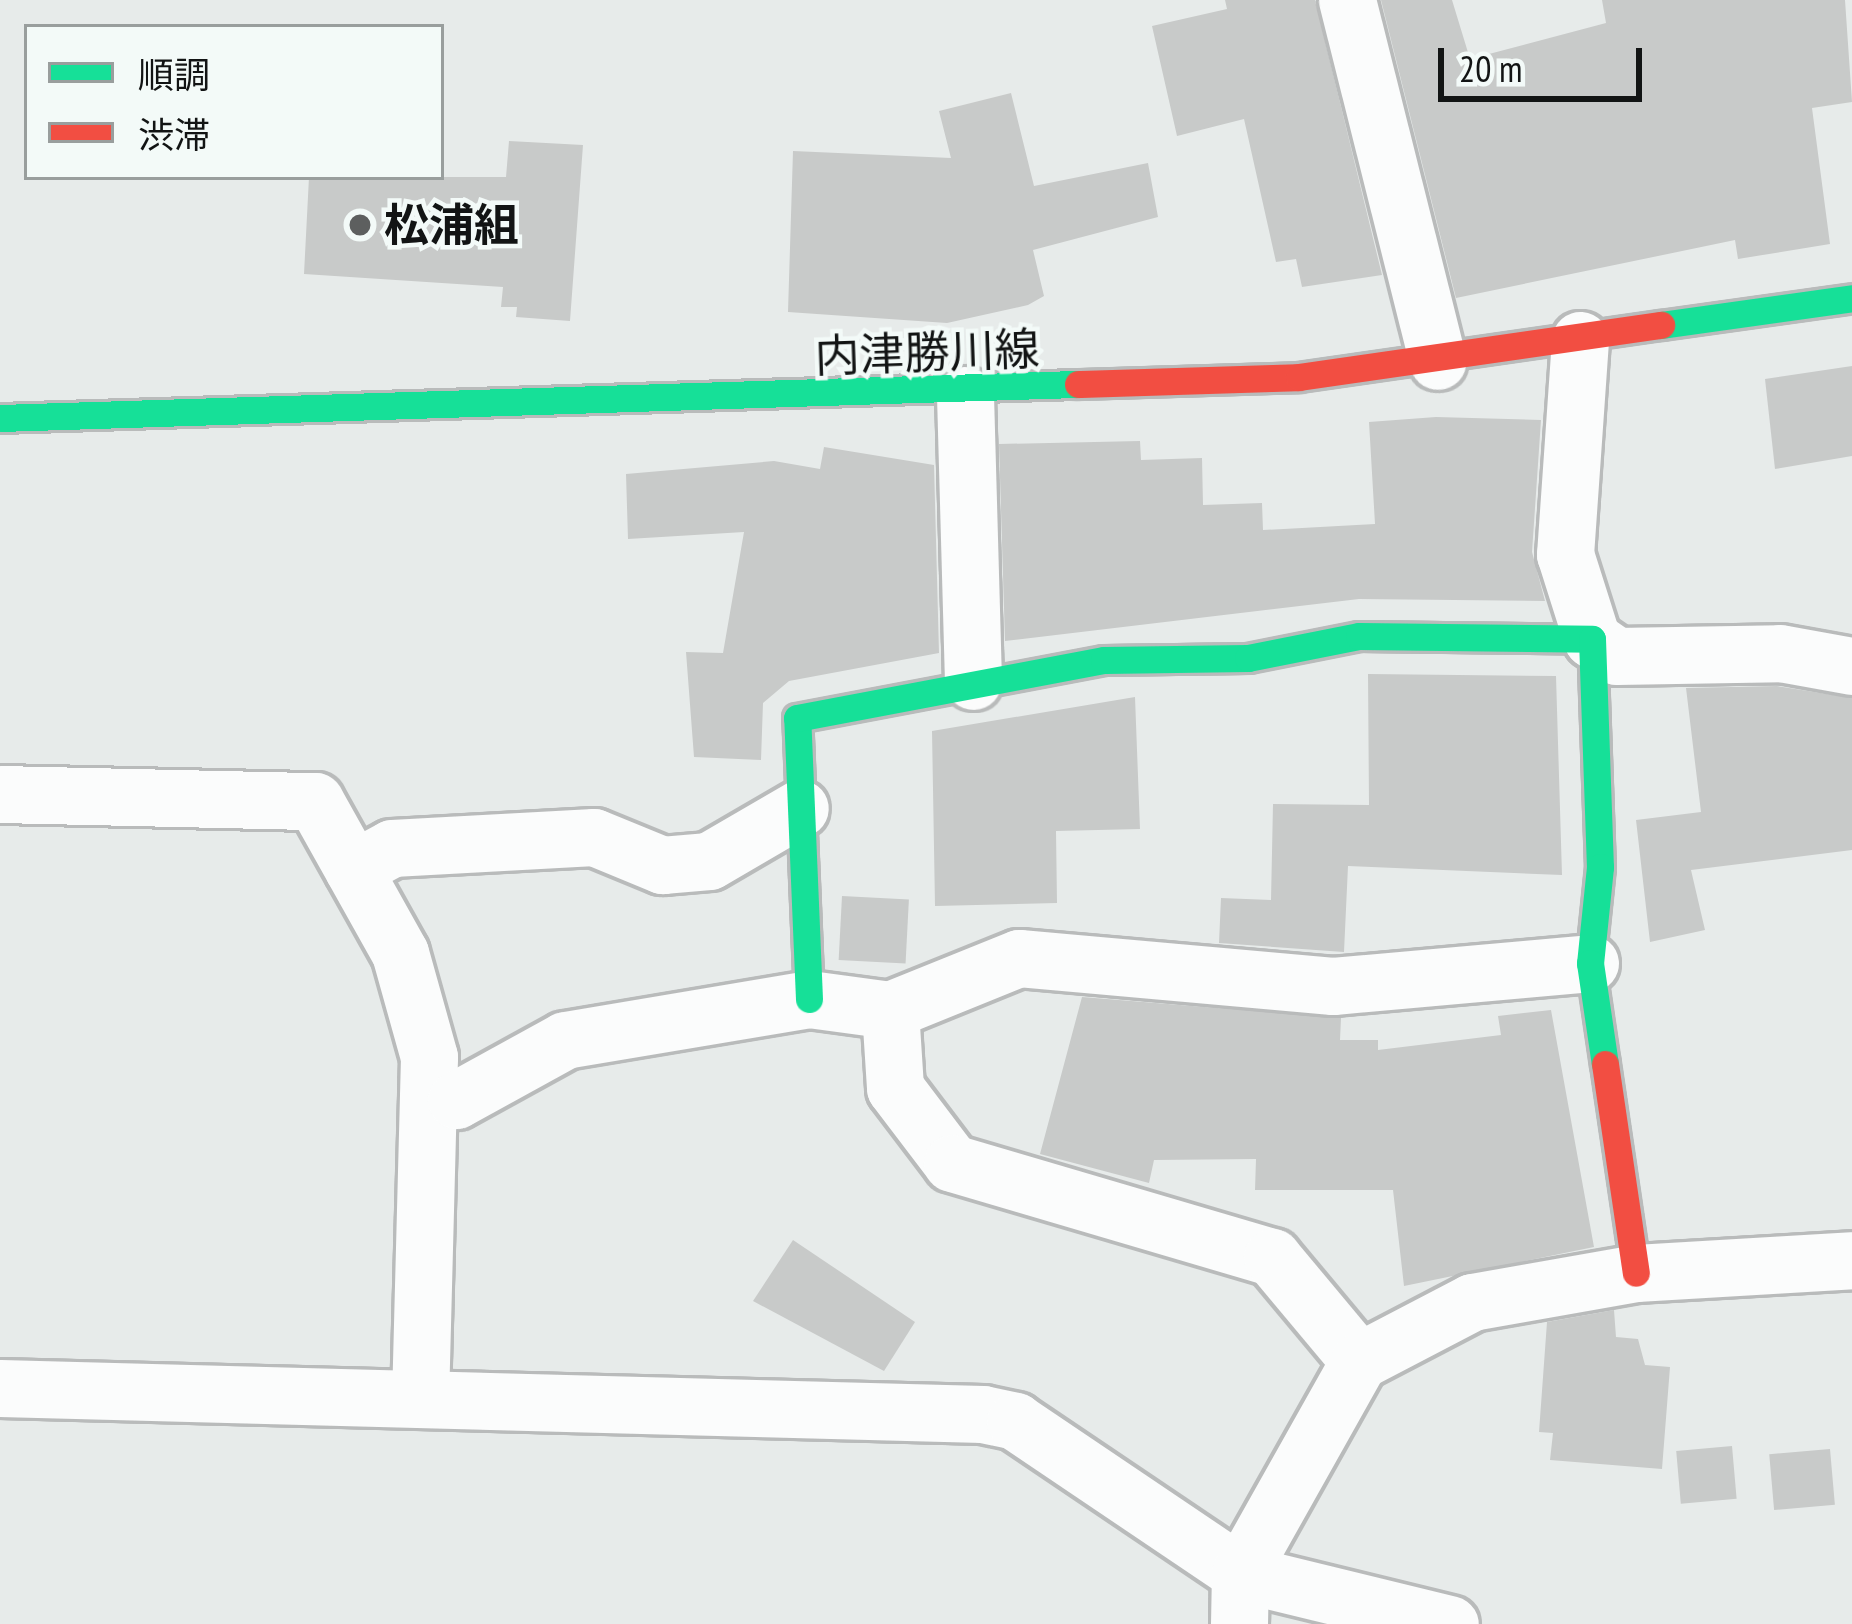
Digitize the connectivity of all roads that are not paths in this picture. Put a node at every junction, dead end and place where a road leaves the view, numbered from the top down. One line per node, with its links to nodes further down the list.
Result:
1 (1347, 0): 4 (street)
2 (1852, 298): 3 (main road, 内津勝川線)
3 (1580, 340): 4 (main road, 内津勝川線); 7 (street)
4 (1438, 361): 5 (main road, 内津勝川線)
5 (965, 395): 6 (main road, 内津勝川線); 9 (street)
6 (0, 418)
7 (1592, 639): 8 (street); 9 (main road); 13 (main road)
8 (1852, 666)
9 (973, 681): 11 (main road)
10 (0, 794): 12 (street)
11 (800, 808): 12 (street); 14 (main road)
12 (352, 869): 16 (street)
13 (1590, 963): 15 (street); 18 (main road)
14 (809, 999): 15 (street); 16 (street)
15 (890, 1010): 19 (street)
16 (428, 1098): 21 (street)
17 (1852, 1260): 18 (street)
18 (1636, 1273): 19 (street)
19 (1359, 1361): 22 (street)
20 (0, 1388): 21 (street)
21 (420, 1395): 22 (street)
22 (1240, 1599): 23 (street)
23 (1450, 1624)

